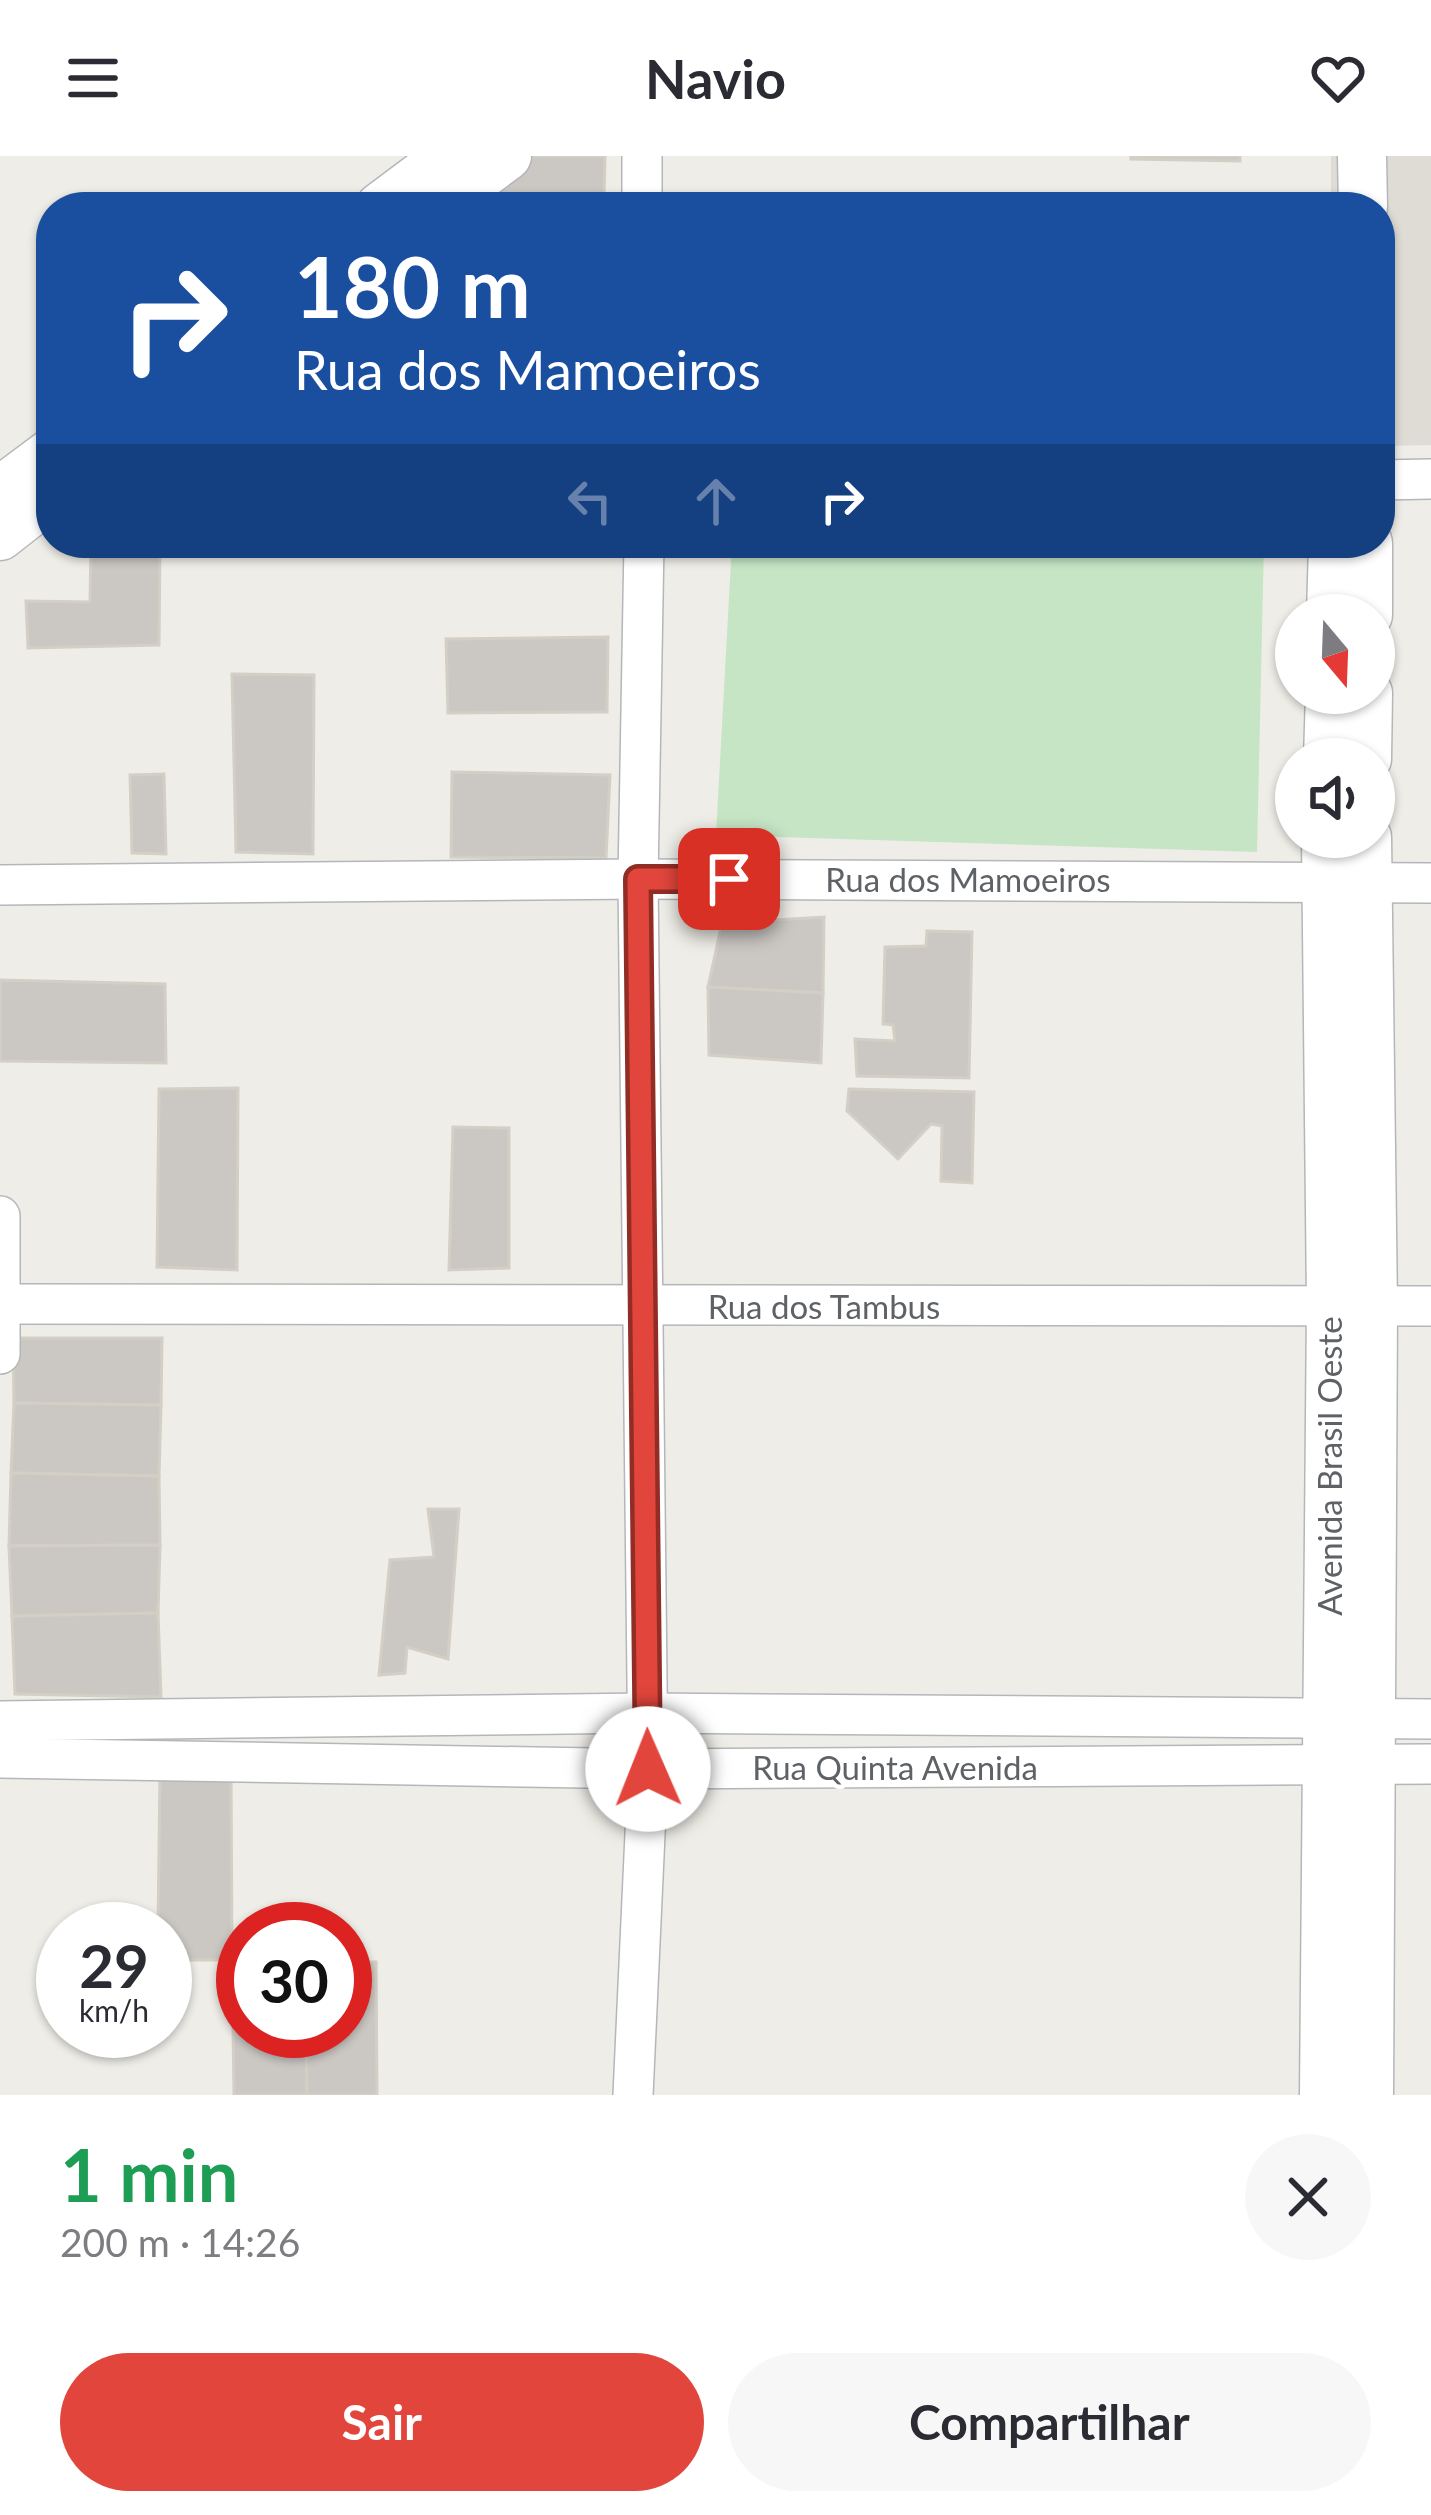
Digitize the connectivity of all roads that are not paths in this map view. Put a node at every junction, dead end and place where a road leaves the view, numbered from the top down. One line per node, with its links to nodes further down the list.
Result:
1 (448, 156): 6 (street)
2 (506, 156): 7 (street)
3 (642, 156): 8 (street)
4 (1336, 156): 9 (street)
5 (1362, 156): 10 (street)
6 (400, 192)
7 (458, 192)
8 (642, 192)
9 (1336, 192)
10 (1363, 192)
11 (36, 464): 14 (street)
12 (1431, 479): 13 (street)
13 (1395, 480)
14 (0, 491)
15 (36, 508): 16 (street)
16 (0, 536)
17 (644, 558): 23 (street)
18 (1333, 558): 20 (street)
19 (1368, 558): 21 (street)
20 (1332, 594)
21 (1368, 594)
22 (1347, 860): 23 (street, Rua dos Mamoeiros); 24 (street, Rua dos Mamoeiros); 28 (street, Avenida Brasil Oeste)
23 (638, 879): 25 (street, Rua dos Mamoeiros); 30 (street)
24 (1431, 884)
25 (0, 885)
26 (0, 1216): 27 (street)
27 (1, 1304): 30 (street, Rua dos Tambus); 31 (street)
28 (1352, 1306): 29 (street, Rua dos Tambus); 30 (street, Rua dos Tambus); 35 (street, Avenida Brasil Oeste)
29 (1431, 1306)
30 (641, 1308): 32 (street)
31 (0, 1354)
32 (647, 1713): 34 (street, Rua Quinta Avenida); 35 (street, Rua Quinta Avenida); 38 (street)
33 (1431, 1719): 35 (street, Rua Quinta Avenida)
34 (0, 1720)
35 (1348, 1742): 37 (street, Rua Quinta Avenida); 38 (street, Rua Quinta Avenida); 40 (street, Avenida Brasil Oeste); 41 (street, Avenida Brasil Oeste)
36 (0, 1758): 38 (street, Rua Quinta Avenida)
37 (1431, 1764)
38 (648, 1769): 39 (street)
39 (632, 2095)
40 (1324, 2095)
41 (1369, 2095)

